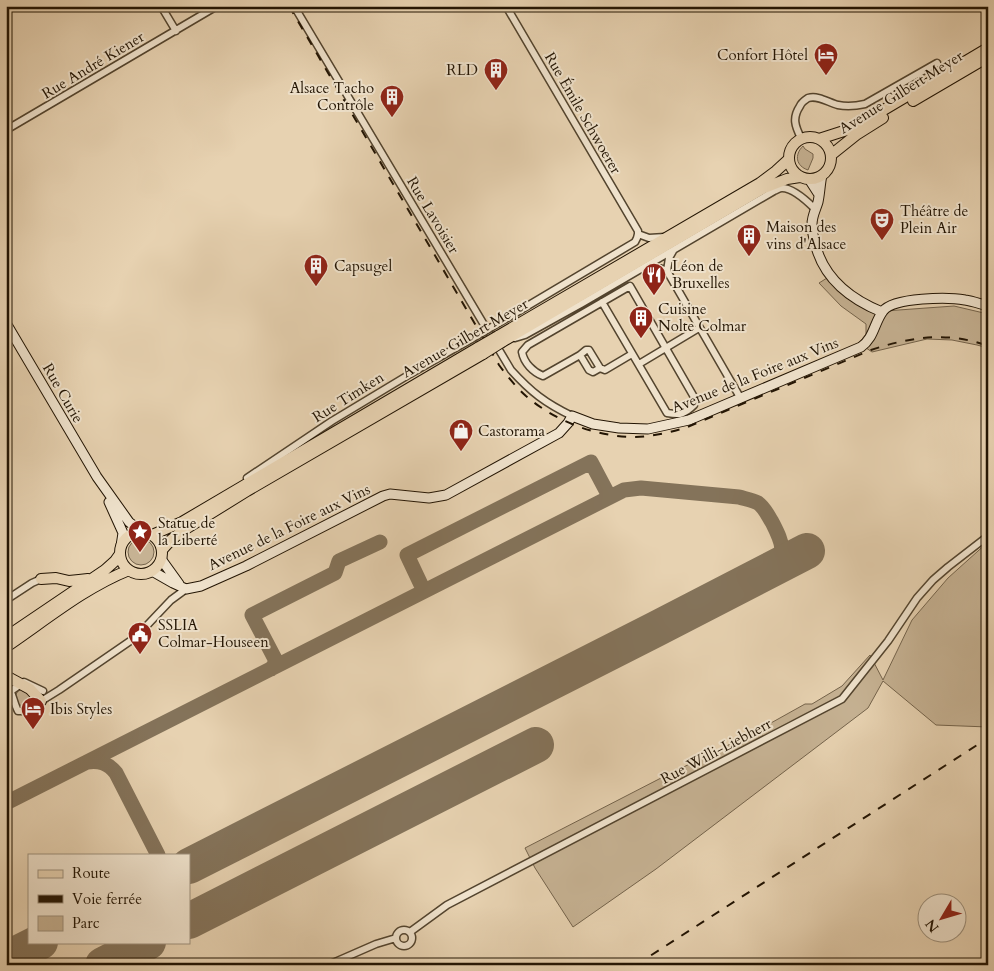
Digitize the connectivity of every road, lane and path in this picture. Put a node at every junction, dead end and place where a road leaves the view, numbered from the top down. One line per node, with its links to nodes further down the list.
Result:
1 (161, 6): 5 (street)
2 (217, 6): 5 (street, Rue André Kiener)
3 (294, 6): 38 (street, Rue Lavoisier)
4 (506, 6): 18 (street, Rue Émile Schwoerer)
5 (176, 30): 9 (street, Rue André Kiener)
6 (988, 48): 11 (main road, Avenue Gilbert Meyer)
7 (988, 57): 12 (main road, Avenue Gilbert Meyer)
8 (937, 63): 10 (street)
9 (6, 130)
10 (801, 138): 11 (main road, Avenue Gilbert Meyer); 13 (main road, Avenue Gilbert Meyer)
11 (819, 139): 12 (main road, Avenue Gilbert Meyer)
12 (831, 155): 14 (main road, Avenue Gilbert Meyer)
13 (788, 160): 15 (main road); 19 (main road, Avenue Gilbert Meyer)
14 (822, 175): 15 (main road, Avenue Gilbert Meyer); 16 (street)
15 (805, 178): 16 (street); 30 (main road, Avenue Gilbert Meyer)
16 (818, 193): 17 (street)
17 (815, 209): 20 (street, Avenue Gilbert Meyer); 27 (street)
18 (638, 234): 19 (street); 30 (street, Rue Timken)
19 (666, 238): 30 (main road, Avenue Gilbert Meyer)
20 (673, 250): 21 (street, Avenue Gilbert Meyer); 22 (street)
21 (646, 266): 22 (street); 23 (street, Avenue Gilbert Meyer)
22 (667, 271): 29 (street)
23 (608, 288): 24 (street); 25 (street, Avenue Gilbert Meyer)
24 (602, 302): 25 (street); 32 (street); 33 (street); 34 (street)
25 (581, 304): 30 (street, Avenue Gilbert Meyer)
26 (988, 306): 27 (street)
27 (882, 312): 37 (street, Avenue de la Foire aux Vins)
28 (6, 323): 39 (street, Rue Curie)
29 (699, 328): 32 (street); 37 (street)
30 (498, 335): 31 (main road, Avenue Gilbert Meyer, bridge); 31 (street, Rue Timken, bridge)
31 (478, 346): 40 (main road, Avenue Gilbert Meyer); 40 (street, Rue Timken); 45 (main road, Avenue Gilbert Meyer)
32 (666, 348): 35 (street); 35 (street)
33 (632, 354): 35 (street); 36 (street)
34 (580, 355): 36 (street); 36 (street)
35 (639, 364)
36 (600, 368)
37 (741, 399): 38 (street, Avenue de la Foire aux Vins)
38 (572, 416): 50 (street, Avenue de la Foire aux Vins)
39 (97, 477): 41 (street, Rue Curie); 44 (street, Rue Curie)
40 (227, 495): 42 (main road, Avenue Gilbert Meyer)
41 (142, 532): 42 (main road); 44 (main road)
42 (152, 535): 45 (main road)
43 (988, 536): 60 (street, Rue Willi-Liebherr)
44 (120, 550): 46 (main road); 48 (main road)
45 (161, 555): 47 (main road); 50 (street)
46 (129, 570): 47 (main road); 54 (main road)
47 (152, 571): 50 (street)
48 (94, 577): 49 (main road); 53 (main road)
49 (41, 579): 51 (street)
50 (180, 586): 52 (street); 52 (street, Avenue de la Foire aux Vins)
51 (6, 600)
52 (171, 600): 59 (street, Avenue de la Foire aux Vins)
53 (6, 637)
54 (6, 647)
55 (6, 676): 57 (main road)
56 (6, 684): 58 (street, Avenue de la Foire aux Vins)
57 (21, 684): 58 (street); 59 (main road)
58 (11, 691): 59 (street, Avenue de la Foire aux Vins)
59 (40, 698)
60 (410, 932): 61 (street, Rue Willi-Liebherr); 61 (street, Rue Willi-Liebherr)
61 (396, 938): 62 (street, Rue Willi-Liebherr)
62 (328, 965)

